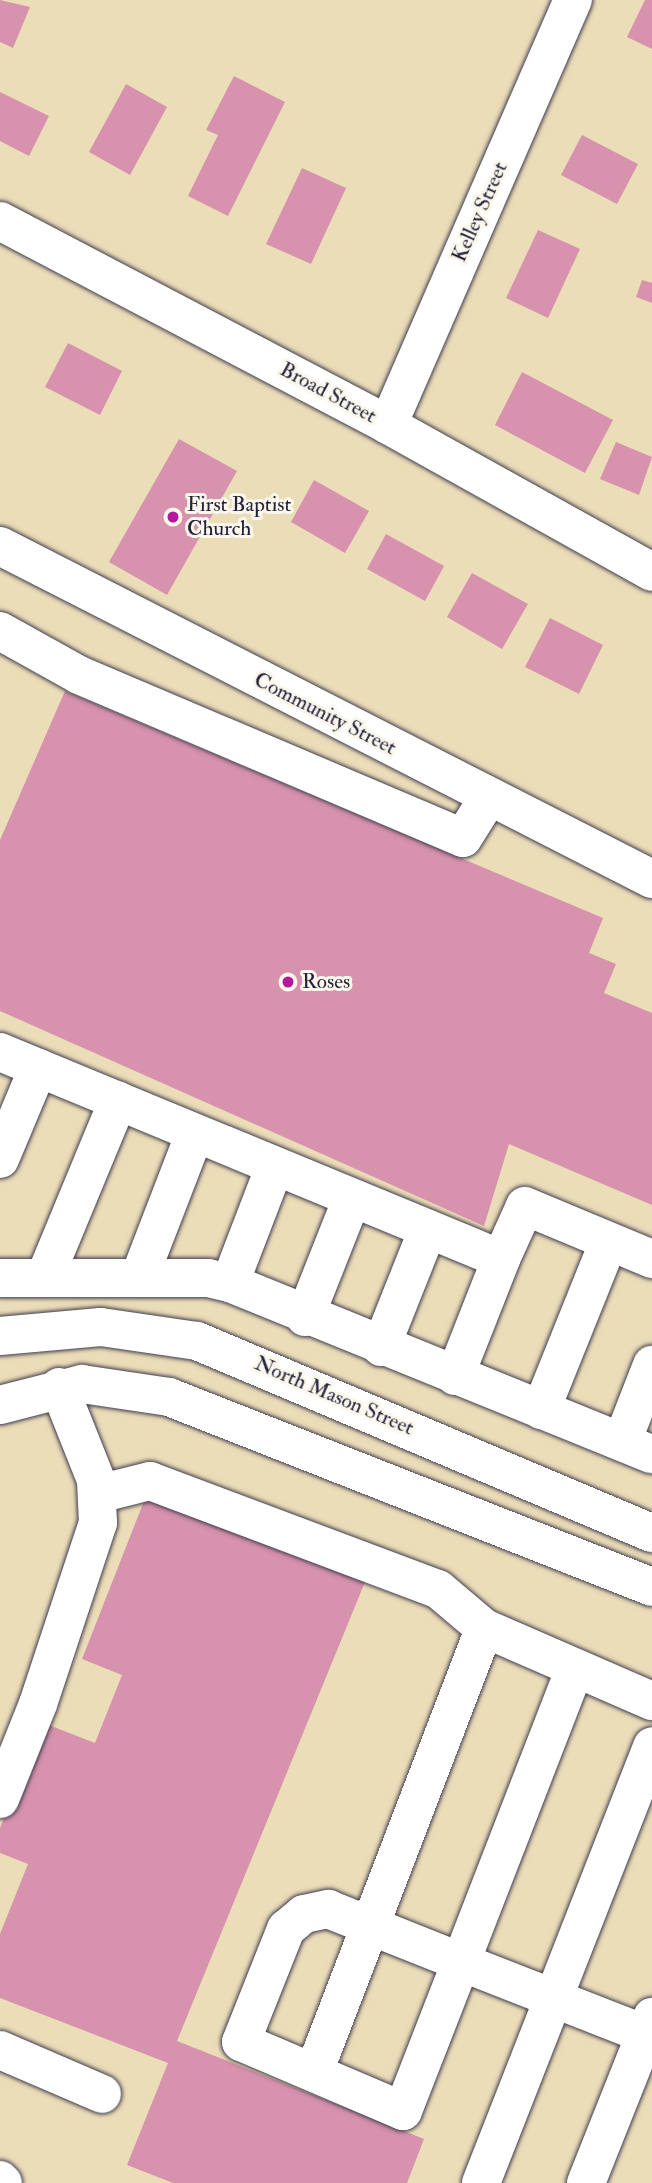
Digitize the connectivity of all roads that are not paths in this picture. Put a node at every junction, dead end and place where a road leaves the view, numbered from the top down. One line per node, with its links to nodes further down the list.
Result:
1 (573, 0): 3 (street, Kelley Street)
2 (0, 221): 3 (street, Broad Street)
3 (388, 425): 5 (street, Broad Street)
4 (0, 546): 7 (street, Community Street)
5 (652, 572)
6 (0, 631): 7 (street)
7 (488, 798): 8 (street, Community Street)
8 (652, 879)
9 (0, 1052): 10 (street)
10 (38, 1068): 11 (street); 13 (street)
11 (118, 1101): 12 (street); 20 (street)
12 (195, 1133): 14 (street); 22 (street)
13 (0, 1159)
14 (275, 1166): 15 (street); 23 (street)
15 (352, 1198): 16 (street); 24 (street)
16 (428, 1229): 18 (street); 26 (street)
17 (608, 1243): 18 (street); 19 (street); 31 (street)
18 (501, 1259): 28 (street)
19 (652, 1259)
20 (45, 1277): 21 (street); 22 (street)
21 (0, 1278)
22 (139, 1278): 23 (street)
23 (230, 1283): 24 (street)
24 (305, 1317): 26 (street)
25 (0, 1336): 34 (street, North Mason Street)
26 (382, 1347): 28 (street)
27 (652, 1366): 32 (street)
28 (455, 1376): 31 (street)
29 (58, 1387): 30 (street); 33 (street); 35 (street)
30 (0, 1405)
31 (541, 1410): 32 (street)
32 (637, 1448)
33 (98, 1494): 36 (street); 40 (street)
34 (652, 1533)
35 (652, 1587)
36 (484, 1628): 37 (street); 41 (street)
37 (575, 1668): 38 (street); 42 (street)
38 (652, 1701)
39 (652, 1746): 43 (street)
40 (0, 1799)
41 (369, 1925): 42 (street); 46 (street); 46 (street)
42 (461, 1962): 43 (street); 46 (street)
43 (553, 1998): 44 (street); 48 (street)
44 (650, 2029): 49 (street)
45 (0, 2050): 47 (street)
46 (314, 2072)
47 (102, 2094)
48 (481, 2183)
49 (586, 2183)

